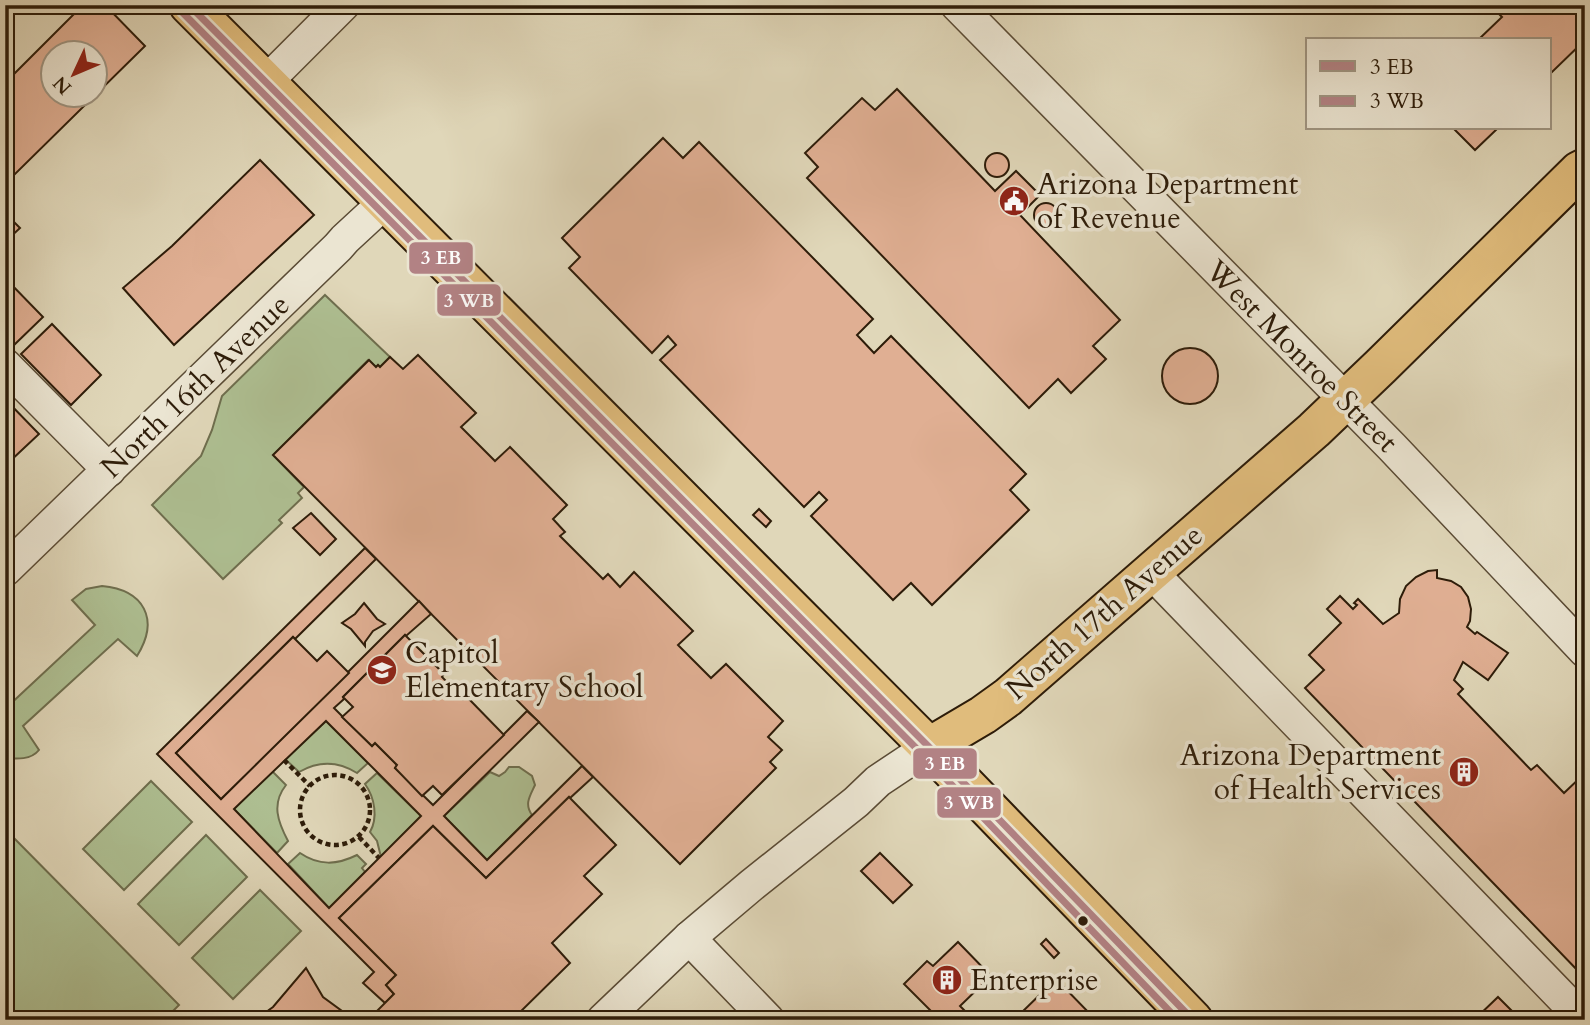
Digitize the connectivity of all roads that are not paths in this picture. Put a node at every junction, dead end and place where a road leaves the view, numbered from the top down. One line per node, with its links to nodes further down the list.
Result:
1 (189, 5): 4 (main road)
2 (343, 5): 4 (street)
3 (957, 5): 8 (street, West Monroe Street)
4 (266, 82): 6 (main road)
5 (1583, 165): 8 (main road, North 17th Avenue)
6 (385, 202): 9 (street, North 16th Avenue); 13 (main road)
7 (5, 365): 9 (street)
8 (1346, 400): 11 (main road, North 17th Avenue); 12 (street, West Monroe Street)
9 (109, 470): 10 (street, North 16th Avenue)
10 (5, 570)
11 (1151, 572): 13 (main road, North 17th Avenue); 18 (street)
12 (1585, 651)
13 (929, 747): 14 (street, North 17th Avenue); 17 (main road)
14 (689, 938): 15 (street, North 17th Avenue); 16 (street)
15 (603, 1020)
16 (768, 1020)
17 (1193, 1020)
18 (1584, 1020)

